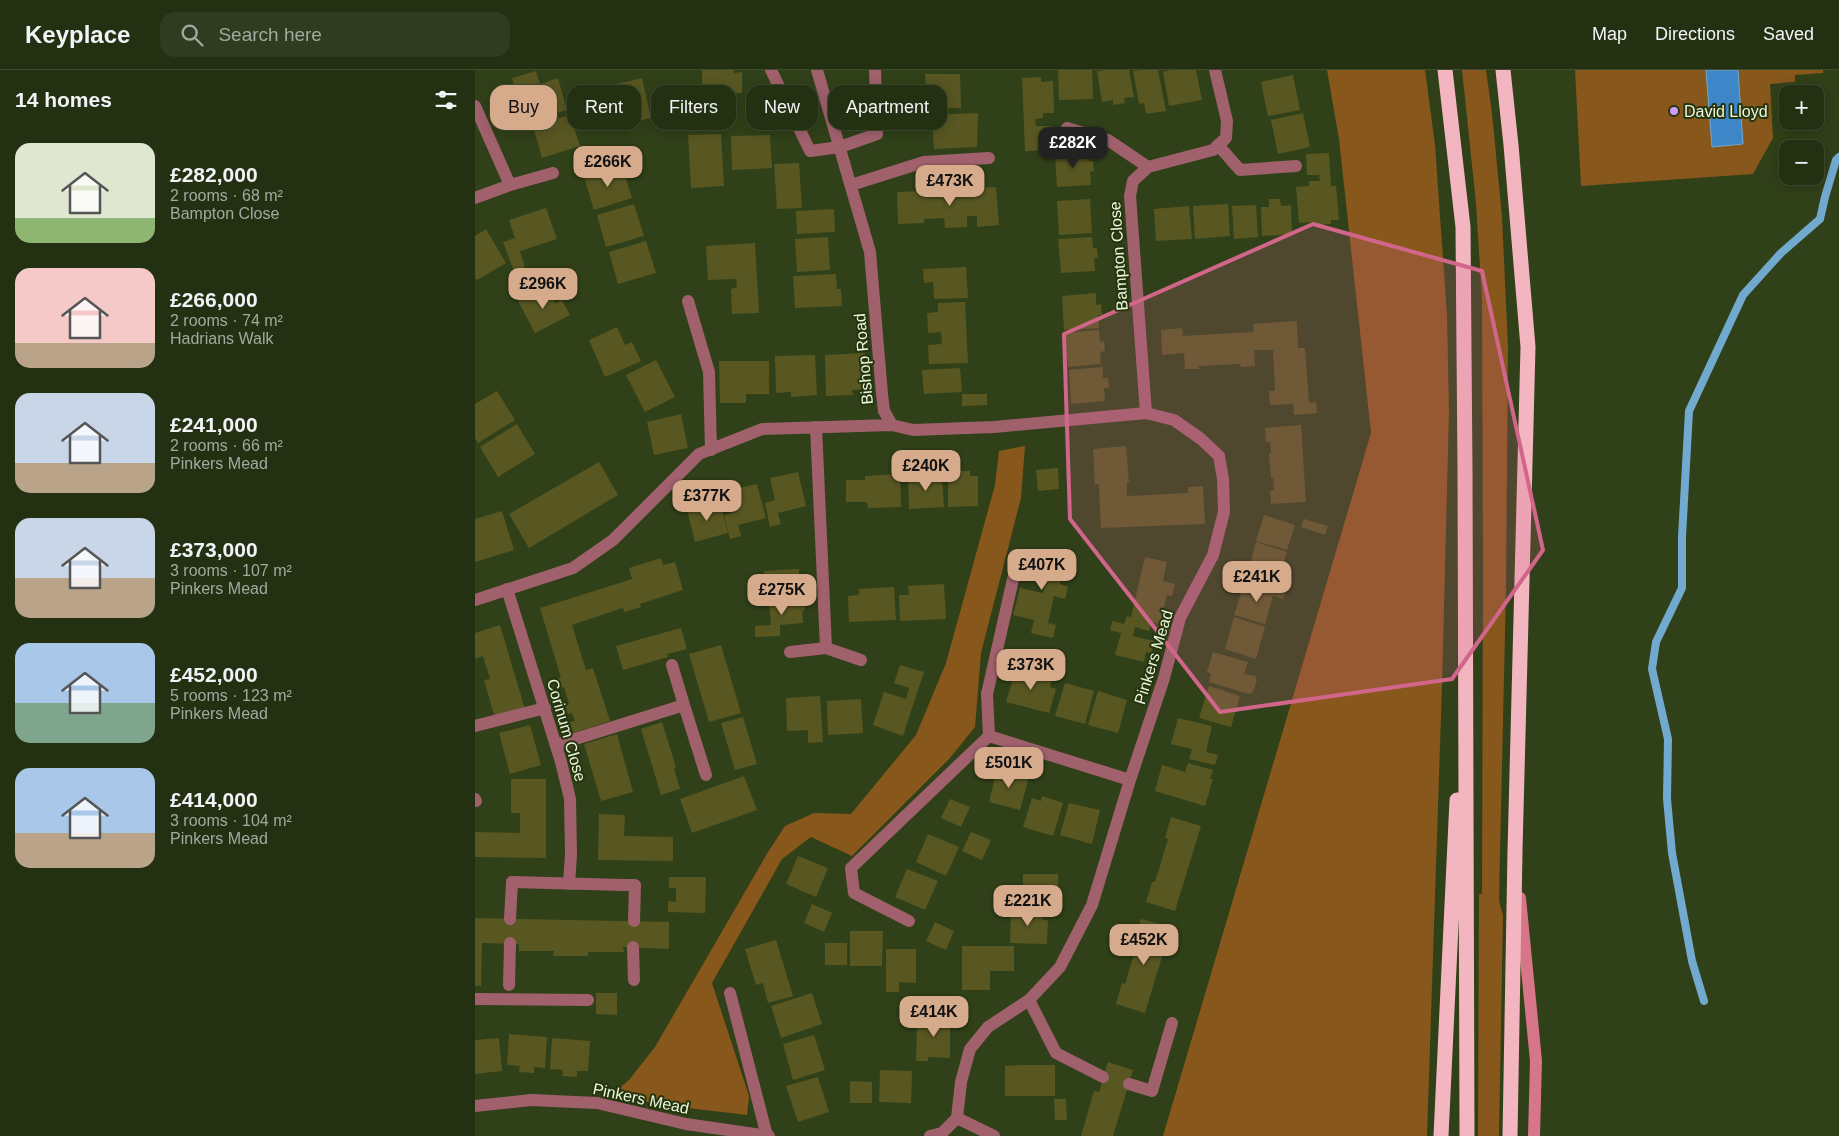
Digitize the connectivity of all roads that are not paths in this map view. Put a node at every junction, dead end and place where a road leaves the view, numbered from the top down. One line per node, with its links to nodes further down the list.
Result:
1 (771, 70): 10 (street)
2 (817, 70): 10 (street, Bishop Road)
3 (875, 70): 10 (street)
4 (1215, 70): 9 (street)
5 (1445, 70): 26 (highway)
6 (1503, 70): 38 (highway)
7 (475, 106): 15 (street)
8 (1067, 128): 13 (street)
9 (1218, 145): 12 (street); 13 (street)
10 (840, 147): 16 (street, Bishop Road)
11 (989, 158): 16 (street)
12 (1296, 166)
13 (1148, 167): 19 (street, Bampton Close)
14 (553, 173): 15 (street)
15 (510, 185): 17 (street)
16 (851, 185): 20 (street, Bishop Road)
17 (475, 198)
18 (687, 301): 22 (street)
19 (1146, 413): 20 (street); 37 (street, Pinkers Mead)
20 (891, 425): 21 (street)
21 (816, 428): 22 (street); 27 (street)
22 (711, 450): 24 (street)
23 (1018, 557): 34 (street)
24 (507, 589): 25 (street); 32 (street, Corinum Close)
25 (475, 600)
26 (1466, 609): 59 (highway); 60 (highway)
27 (826, 648): 28 (street); 29 (street)
28 (790, 652)
29 (861, 660)
30 (671, 665): 31 (street)
31 (684, 706): 35 (street); 36 (street)
32 (545, 708): 33 (street); 35 (street, Corinum Close)
33 (475, 726)
34 (989, 736): 37 (street); 42 (street)
35 (556, 745): 39 (street, Corinum Close)
36 (707, 775)
37 (1130, 780): 50 (street, Pinkers Mead)
38 (1515, 851): 61 (highway); 62 (main road)
39 (569, 884): 40 (street); 41 (street)
40 (510, 919)
41 (634, 921)
42 (909, 921)
43 (510, 943): 46 (street)
44 (633, 947): 45 (street)
45 (634, 980)
46 (509, 985)
47 (730, 993): 56 (street)
48 (475, 998): 49 (street)
49 (588, 1000)
50 (1029, 1000): 52 (street); 55 (street, Pinkers Mead)
51 (1172, 1023): 53 (street)
52 (1103, 1077)
53 (1129, 1084)
54 (475, 1106): 56 (street, Pinkers Mead)
55 (957, 1118): 57 (street); 58 (street)
56 (768, 1136)
57 (930, 1136)
58 (994, 1136)
59 (1441, 1136)
60 (1467, 1136)
61 (1510, 1136)
62 (1534, 1136)

